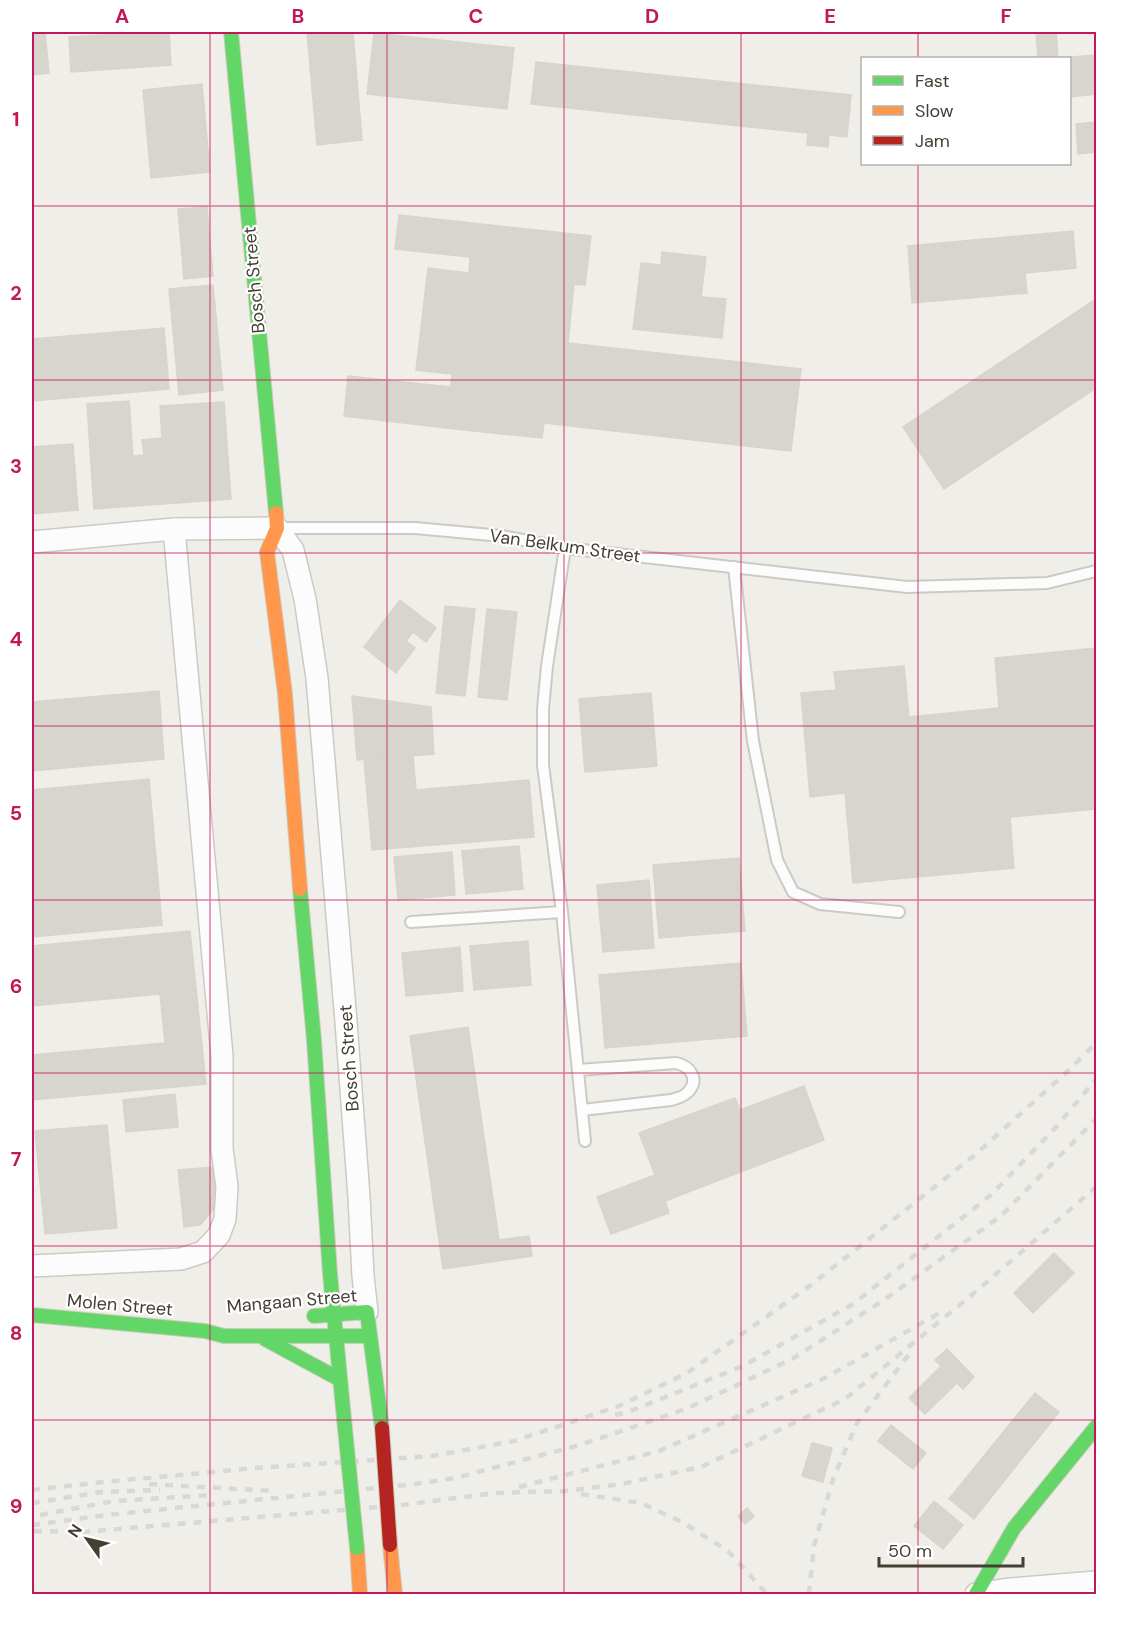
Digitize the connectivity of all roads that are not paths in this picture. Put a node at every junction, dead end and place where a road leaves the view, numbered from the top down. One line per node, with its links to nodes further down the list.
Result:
1 (231, 32): 2 (street, Bosch Street)
2 (277, 528): 3 (street, Van Belkum Street); 5 (lane, Van Belkum Street); 15 (street, Bosch Street); 17 (street, Bosch Street)
3 (174, 529): 4 (street, Van Belkum Street); 14 (street)
4 (32, 542)
5 (565, 548): 6 (lane, Van Belkum Street); 8 (lane)
6 (734, 567): 7 (lane, Van Belkum Street); 9 (lane)
7 (1096, 571)
8 (562, 912): 10 (lane); 11 (lane)
9 (899, 912)
10 (411, 922)
11 (578, 1070): 12 (lane); 12 (lane)
12 (582, 1110): 13 (lane)
13 (585, 1141)
14 (32, 1266)
15 (367, 1312): 17 (street, Mangaan Street); 21 (street, Bosch Street)
16 (32, 1315): 20 (street, Molen Street)
17 (334, 1315): 18 (street, Mangaan Street); 23 (street, Bosch Street)
18 (300, 1316)
19 (228, 1323): 20 (street, Mangaan Street)
20 (205, 1331): 22 (street, Mangaan Street)
21 (370, 1336): 23 (street, Mangaan Street); 28 (street, Bosch Street, bridge)
22 (261, 1337): 23 (street, Mangaan Street); 24 (street)
23 (336, 1337): 24 (street, Bosch Street)
24 (339, 1379): 27 (street, Bosch Street, bridge)
25 (1096, 1427): 29 (street)
26 (1096, 1582): 29 (street)
27 (360, 1594)
28 (395, 1594)
29 (976, 1594)

